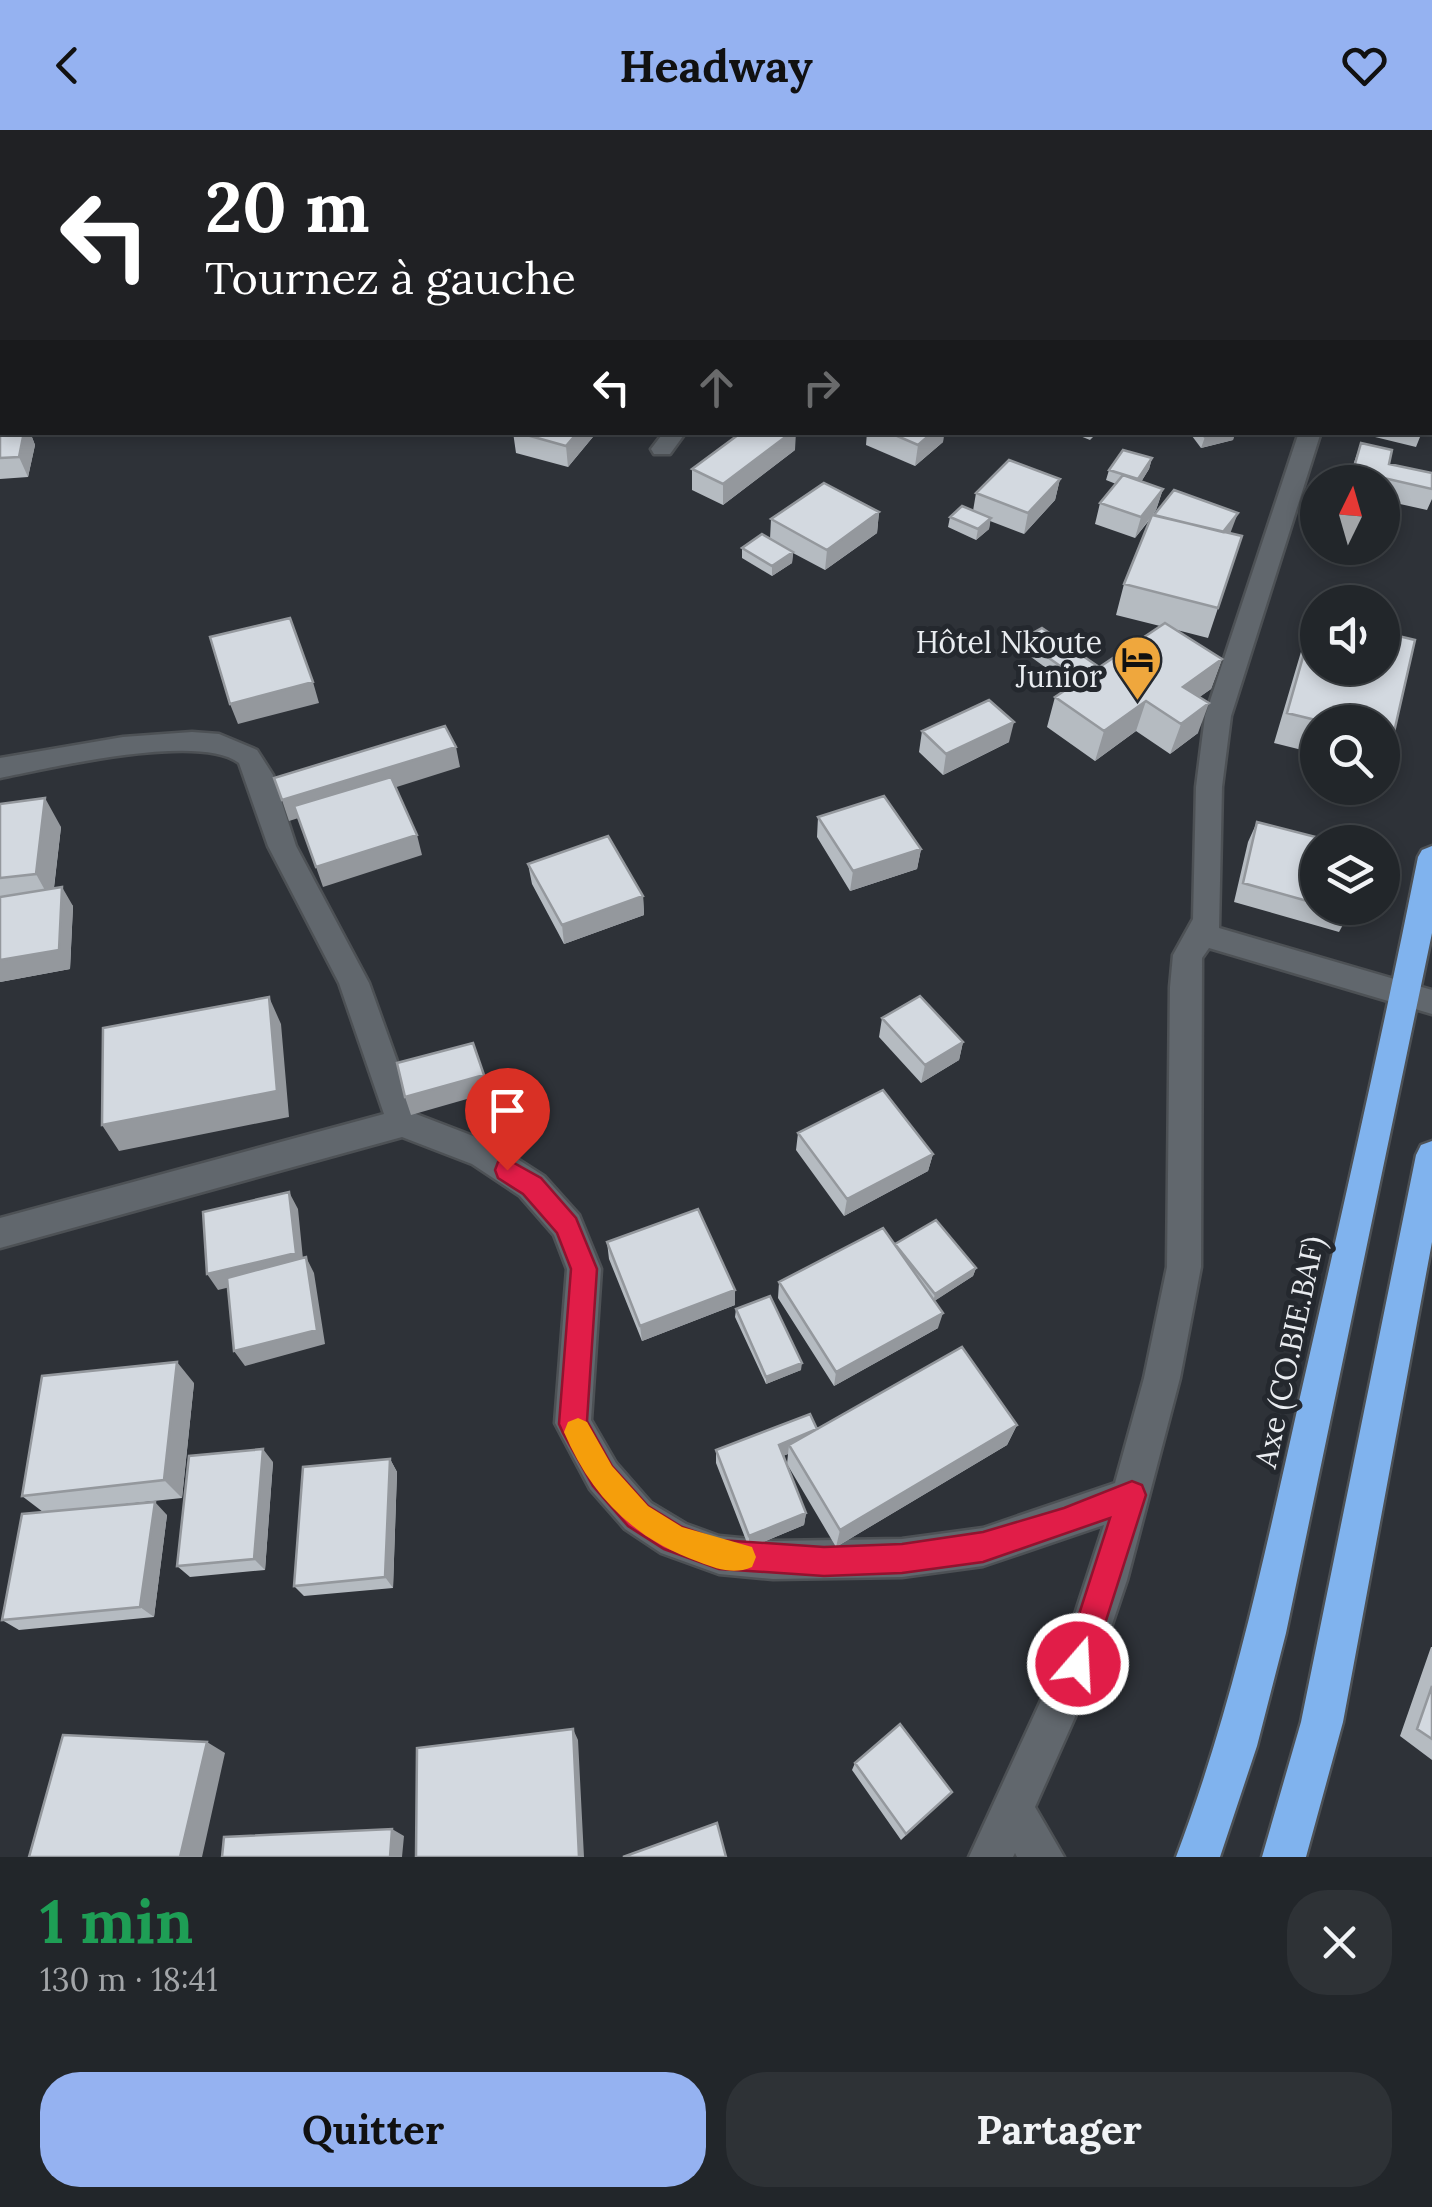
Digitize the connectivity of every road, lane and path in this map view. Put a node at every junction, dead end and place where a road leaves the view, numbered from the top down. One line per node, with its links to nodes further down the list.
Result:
1 (1309, 435): 4 (street)
2 (0, 768): 6 (street)
3 (1432, 857): 5 (highway, Axe (CO.BIE.BAF))
4 (1203, 934): 5 (street); 9 (street)
5 (1419, 998): 13 (highway, Axe (CO.BIE.BAF))
6 (402, 1123): 8 (street); 9 (street)
7 (1432, 1155): 14 (highway)
8 (0, 1233)
9 (1132, 1495): 10 (street)
10 (1014, 1812): 11 (street); 12 (street)
11 (991, 1857)
12 (1042, 1857)
13 (1198, 1857)
14 (1284, 1857)

